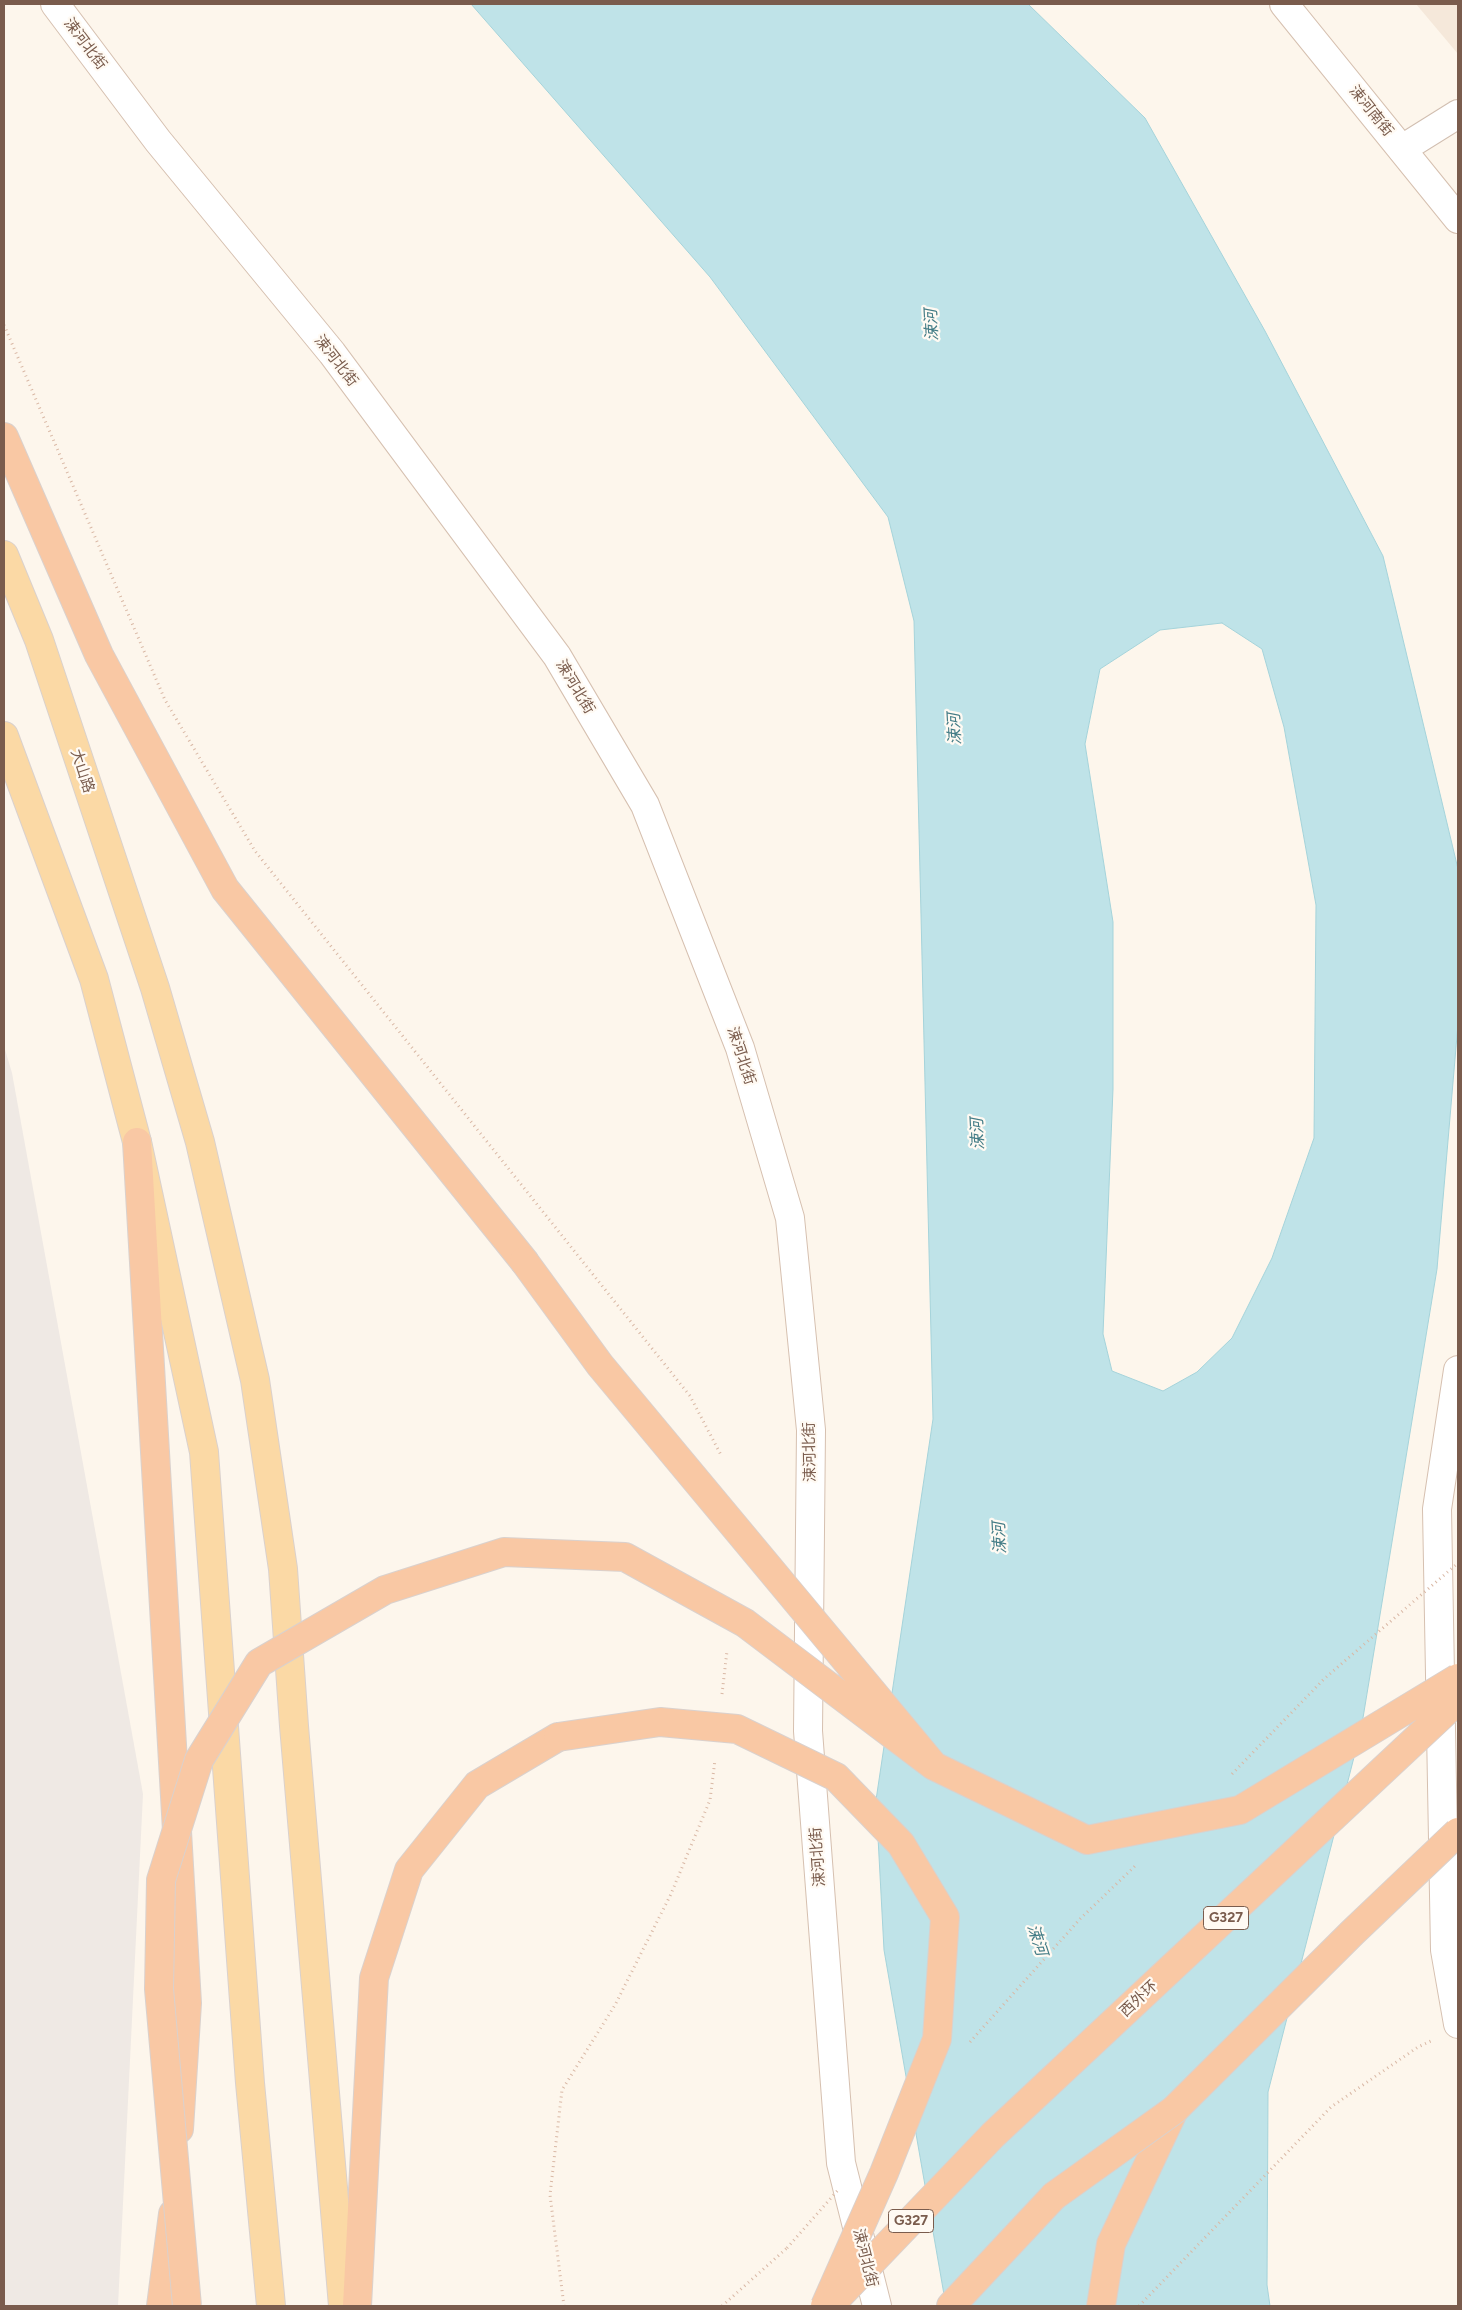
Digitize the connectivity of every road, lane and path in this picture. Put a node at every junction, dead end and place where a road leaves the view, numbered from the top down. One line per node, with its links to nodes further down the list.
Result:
1 (55, 4): 39 (main road, 涑河北街)
2 (1284, 4): 4 (main road, 涑河南街)
3 (1458, 114): 4 (main road)
4 (1402, 149): 5 (main road, 涑河南街)
5 (1458, 219)
6 (4, 325): 12 (path)
7 (4, 437): 19 (highway, bridge)
8 (4, 555): 33 (main road, 大山路)
9 (4, 736): 10 (main road)
10 (137, 1142): 30 (highway); 32 (main road)
11 (1458, 1370): 25 (main road)
12 (723, 1460)
13 (1458, 1563): 20 (path, bridge)
14 (727, 1643): 17 (path)
15 (1458, 1678): 19 (highway, bridge)
16 (1458, 1700): 38 (highway, 西外环 / G327, bridge)
17 (722, 1702)
18 (716, 1751): 35 (path)
19 (934, 1766): 31 (highway, bridge)
20 (1229, 1777)
21 (1458, 1832): 24 (highway, bridge)
22 (1458, 1856): 24 (highway, bridge)
23 (1137, 1865): 27 (path, bridge)
24 (1352, 1933): 28 (highway, bridge)
25 (1458, 2024)
26 (1434, 2039): 42 (path)
27 (969, 2043)
28 (1174, 2110): 40 (highway, bridge); 41 (highway)
29 (839, 2190): 36 (path, bridge)
30 (161, 2306)
31 (187, 2306)
32 (271, 2306)
33 (343, 2306)
34 (357, 2306): 37 (highway, bridge)
35 (564, 2306)
36 (722, 2306)
37 (825, 2306)
38 (829, 2306)
39 (877, 2306)
40 (951, 2306)
41 (1101, 2306)
42 (1139, 2306)

